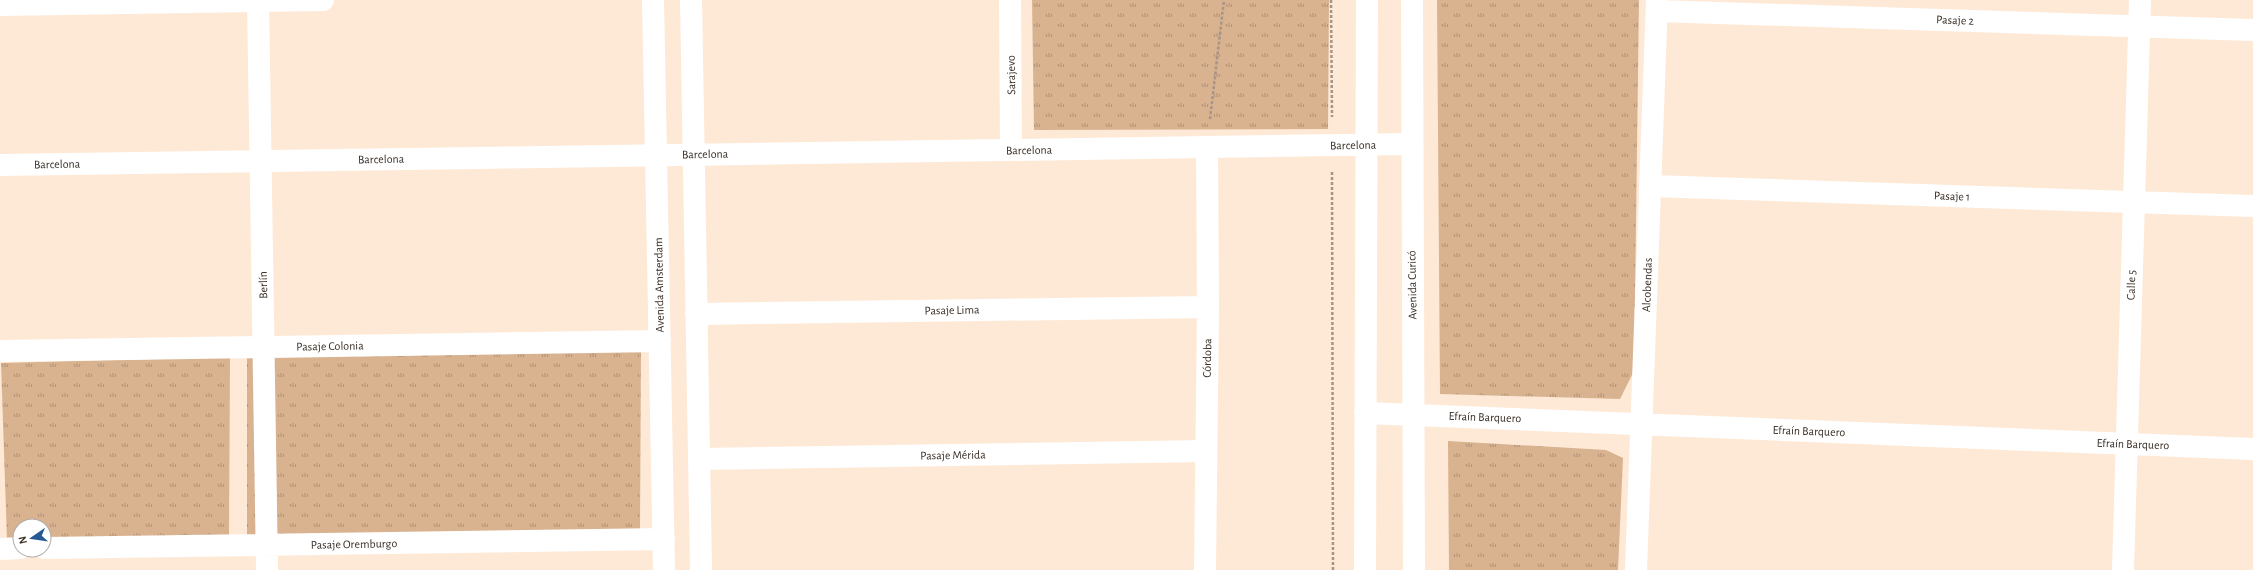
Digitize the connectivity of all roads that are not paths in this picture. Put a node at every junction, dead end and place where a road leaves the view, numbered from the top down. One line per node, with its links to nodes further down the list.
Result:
1 (258, 0): 2 (street); 9 (street); 19 (street, Berlín)
2 (323, 0)
3 (654, 0): 17 (street, Avenida Amsterdam)
4 (691, 0): 18 (street)
5 (1010, 0): 16 (street, Sarajevo)
6 (1367, 0): 13 (street)
7 (1412, 0): 14 (street, Avenida Curicó)
8 (2140, 0): 11 (street, Calle 5)
9 (0, 5)
10 (1657, 5): 11 (street, Pasaje 2); 21 (street, Alcobendas)
11 (2139, 26): 12 (street, Pasaje 2); 22 (street, Calle 5)
12 (2253, 30)
13 (1367, 144): 14 (street, Barcelona); 15 (street, Barcelona); 29 (street)
14 (1411, 144): 30 (street, Avenida Curicó)
15 (1207, 147): 16 (street, Barcelona); 24 (street, Córdoba)
16 (1012, 150): 18 (street, Barcelona)
17 (656, 155): 18 (street, Barcelona); 19 (street, Barcelona); 26 (street, Avenida Amsterdam)
18 (694, 155): 25 (street)
19 (260, 161): 20 (street, Barcelona); 27 (street, Berlín)
20 (0, 165)
21 (1651, 186): 22 (street, Pasaje 1); 31 (street, Alcobendas)
22 (2134, 202): 23 (street, Pasaje 1); 32 (street, Calle 5)
23 (2253, 206)
24 (1208, 307): 25 (street, Pasaje Lima); 34 (street, Córdoba)
25 (696, 314): 35 (street)
26 (660, 341): 27 (street, Pasaje Colonia); 36 (street, Avenida Amsterdam)
27 (264, 347): 28 (street, Pasaje Colonia); 37 (street, Berlín)
28 (0, 351)
29 (1365, 413): 30 (street, Efraín Barquero); 45 (street)
30 (1414, 414): 31 (street, Efraín Barquero); 46 (street, Avenida Curicó)
31 (1642, 424): 32 (street, Efraín Barquero); 47 (street, Alcobendas)
32 (2126, 444): 33 (street, Efraín Barquero); 48 (street, Calle 5)
33 (2253, 449)
34 (1206, 451): 35 (street, Pasaje Mérida); 44 (street, Córdoba)
35 (699, 459): 43 (street)
36 (664, 539): 37 (street, Pasaje Oremburgo); 42 (street, Avenida Amsterdam)
37 (267, 545): 39 (street, Pasaje Oremburgo); 41 (street, Berlín)
38 (12, 548): 40 (street)
39 (52, 548)
40 (0, 549)
41 (267, 570)
42 (664, 570)
43 (701, 570)
44 (1205, 570)
45 (1365, 570)
46 (1414, 570)
47 (1636, 570)
48 (2122, 570)

